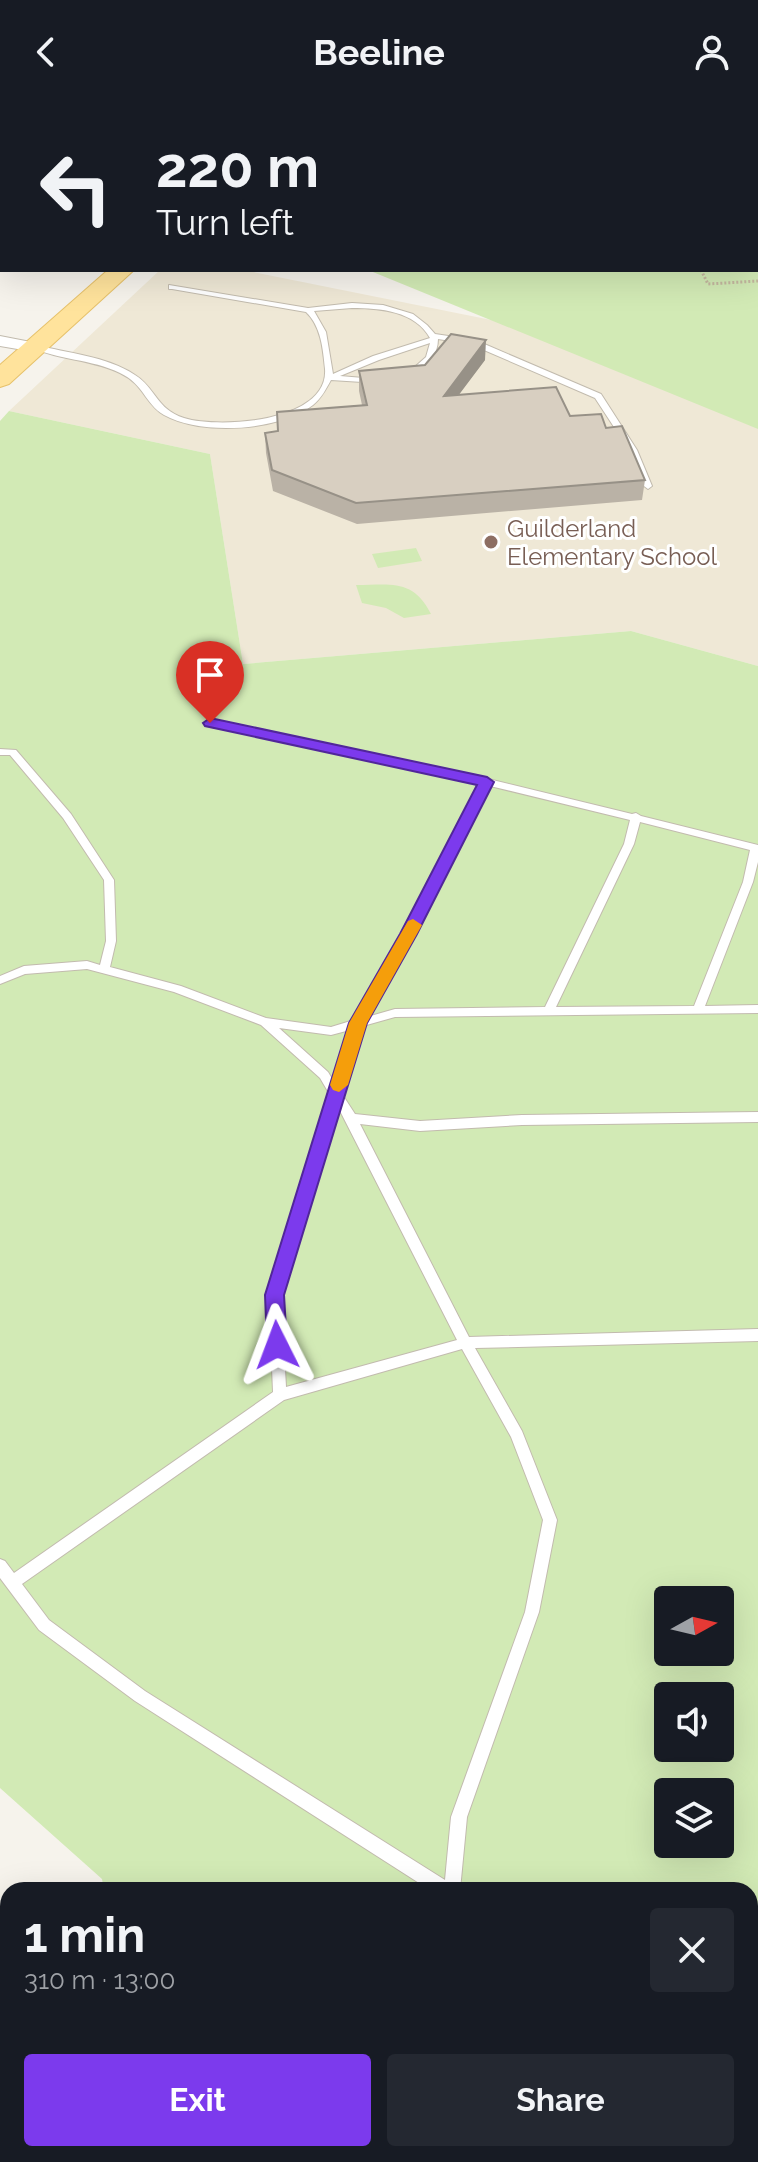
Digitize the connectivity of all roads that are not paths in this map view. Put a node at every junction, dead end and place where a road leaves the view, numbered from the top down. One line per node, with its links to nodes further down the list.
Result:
1 (120, 272): 6 (main road)
2 (172, 287): 3 (lane)
3 (308, 310): 4 (lane); 7 (lane)
4 (434, 338): 7 (lane); 8 (lane); 11 (lane)
5 (0, 341): 6 (street)
6 (35, 347): 7 (lane); 9 (main road)
7 (329, 378): 10 (lane)
8 (400, 378)
9 (0, 379)
10 (386, 380)
11 (648, 486)
12 (210, 723): 14 (lane)
13 (0, 752): 17 (lane)
14 (487, 782): 15 (lane); 23 (lane)
15 (636, 816): 16 (lane); 21 (lane)
16 (757, 848): 19 (lane)
17 (104, 970): 18 (lane); 22 (lane)
18 (0, 980)
19 (698, 1009): 20 (lane); 21 (lane)
20 (758, 1009)
21 (549, 1011): 23 (lane)
22 (265, 1022): 23 (lane); 24 (lane)
23 (358, 1023): 24 (lane)
24 (336, 1094): 26 (lane); 29 (lane)
25 (758, 1117): 26 (lane)
26 (351, 1118): 28 (lane)
27 (758, 1335): 28 (lane)
28 (465, 1343): 29 (lane); 33 (lane)
29 (280, 1395): 31 (lane)
30 (0, 1566): 31 (lane)
31 (12, 1582): 32 (lane)
32 (432, 1882)
33 (453, 1882)

